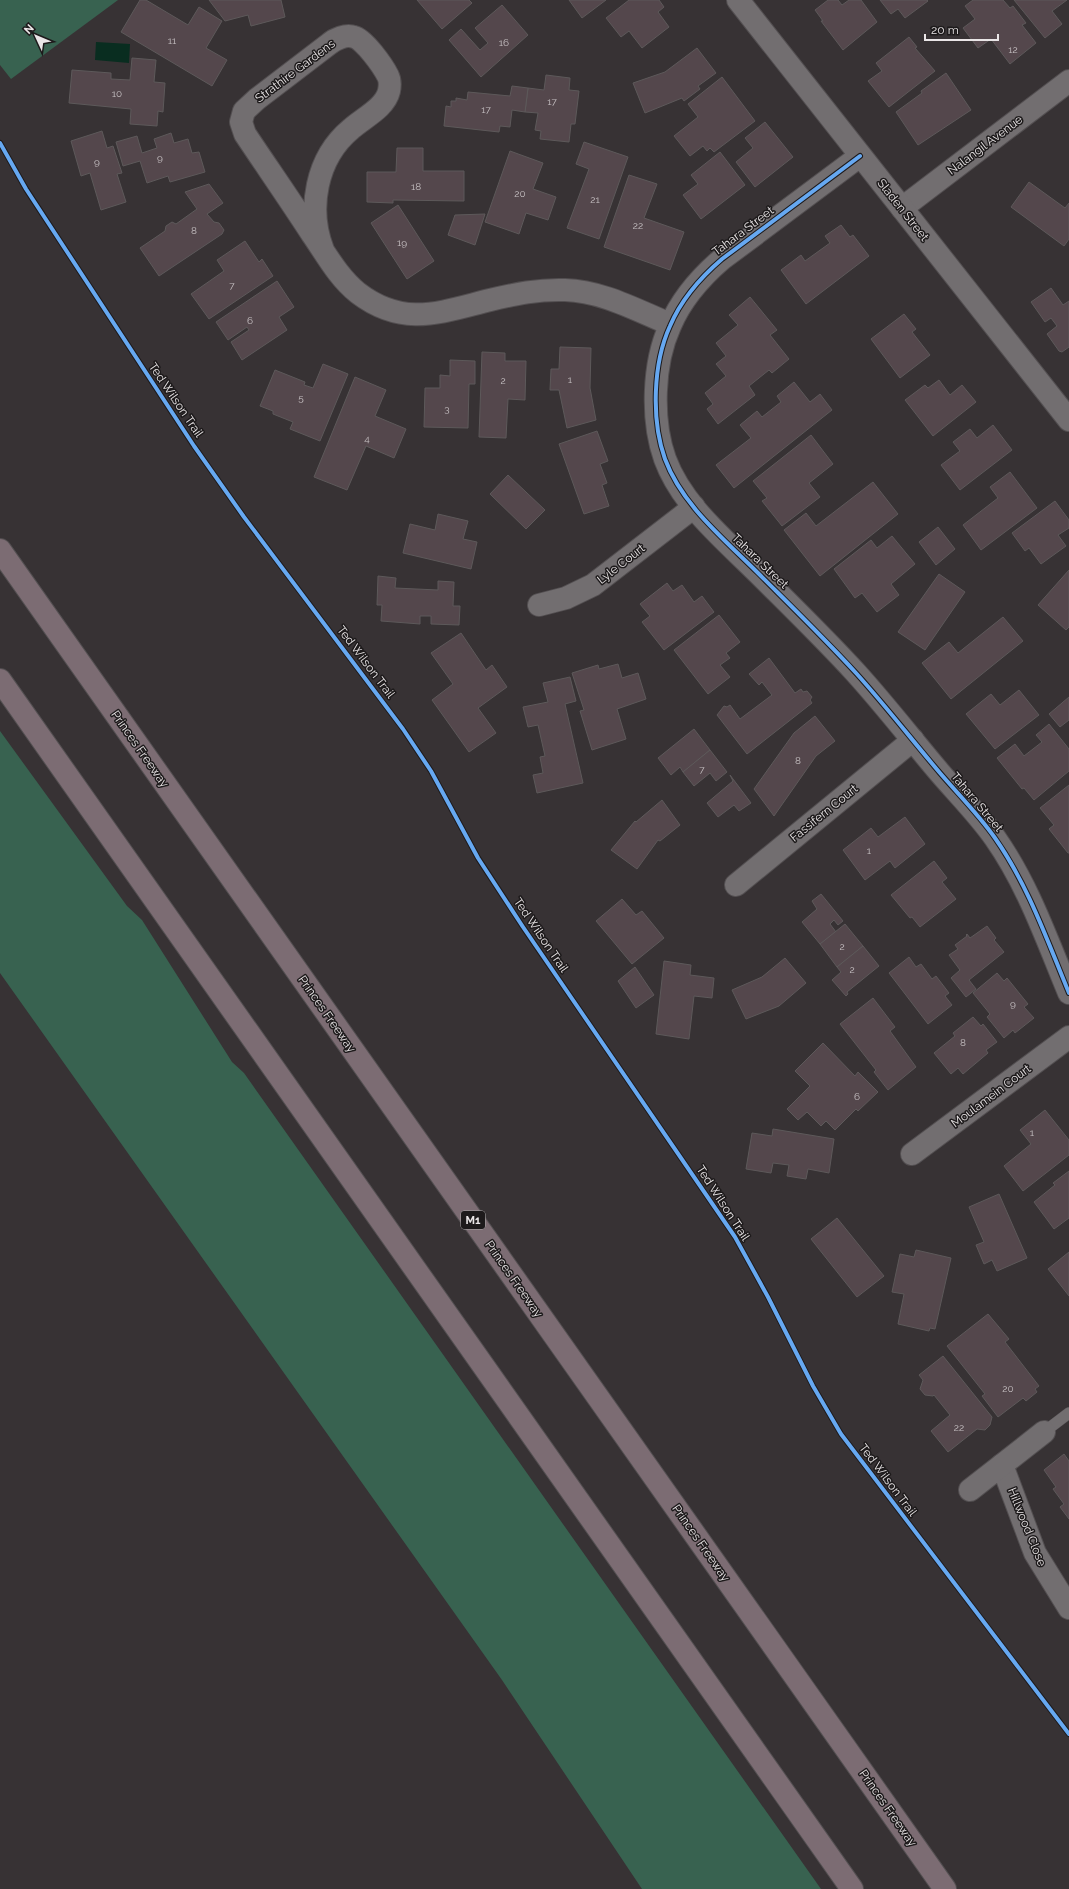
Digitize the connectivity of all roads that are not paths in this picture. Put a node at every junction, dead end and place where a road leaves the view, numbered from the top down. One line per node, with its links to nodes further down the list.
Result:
1 (738, 0): 3 (street, Sladen Street)
2 (1069, 81): 4 (street, Nalangil Avenue)
3 (860, 156): 4 (street, Sladen Street); 6 (street, Tahara Street)
4 (902, 208): 7 (street, Sladen Street)
5 (323, 250): 5 (street, Strathire Gardens); 6 (street, Strathire Gardens)
6 (670, 324): 8 (street, Tahara Street)
7 (1069, 420)
8 (694, 507): 10 (street, Lyle Court); 12 (street, Tahara Street)
9 (0, 550): 23 (highway, Princes Freeway / M1)
10 (539, 605)
11 (0, 680): 22 (highway)
12 (913, 740): 13 (street, Fassifern Court); 14 (street, Tahara Street)
13 (736, 885)
14 (1069, 993)
15 (1069, 1037): 16 (street, Moulamein Court)
16 (912, 1154)
17 (1069, 1413): 18 (lane)
18 (1044, 1432): 19 (street)
19 (1002, 1465): 20 (street); 21 (street, Hillwood Close)
20 (970, 1490)
21 (1069, 1608)
22 (852, 1889)
23 (945, 1889)

